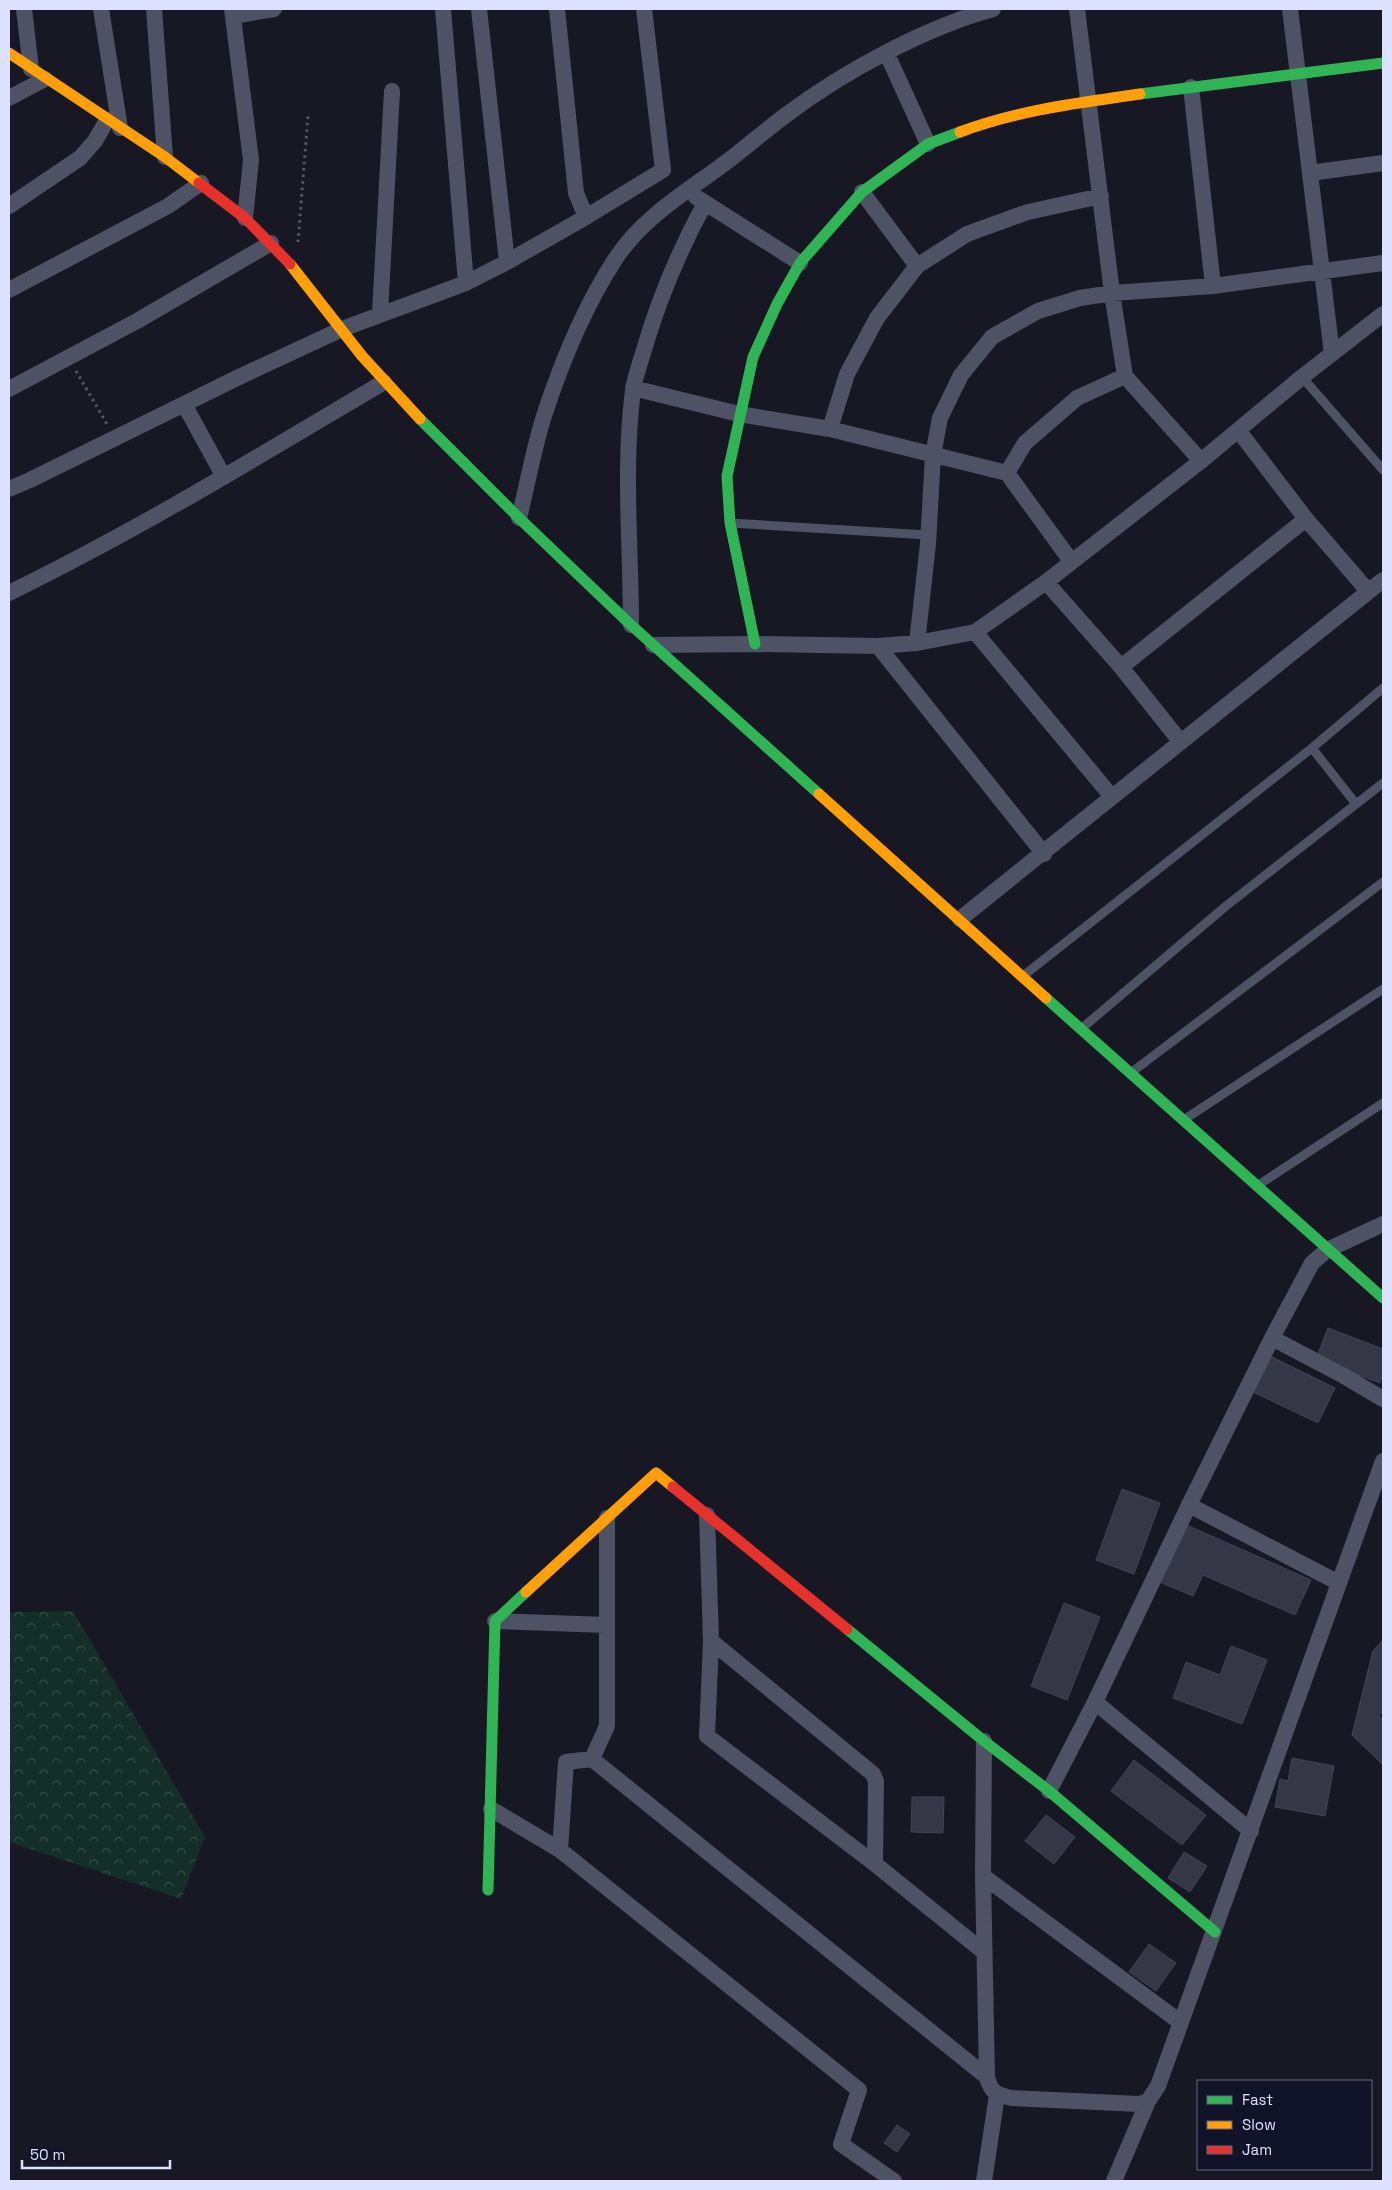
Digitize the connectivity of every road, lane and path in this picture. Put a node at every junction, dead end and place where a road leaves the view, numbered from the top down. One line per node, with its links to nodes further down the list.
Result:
1 (24, 9): 16 (street)
2 (101, 9): 24 (street)
3 (154, 9): 26 (street)
4 (274, 9): 12 (street)
5 (443, 9): 44 (street)
6 (479, 9): 38 (street)
7 (557, 9): 35 (street)
8 (644, 9): 35 (street)
9 (993, 9): 14 (street)
10 (1076, 9): 22 (street)
11 (1290, 9): 17 (street)
12 (233, 12): 36 (street)
13 (9, 53): 16 (street)
14 (887, 54): 25 (street); 30 (street)
15 (1383, 63): 17 (street)
16 (31, 69): 18 (street)
17 (1298, 73): 19 (street); 28 (street)
18 (45, 79): 21 (street); 24 (street)
19 (1191, 87): 22 (street); 45 (street)
20 (392, 91): 48 (street)
21 (9, 98)
22 (1088, 101): 25 (street); 32 (street)
23 (308, 116): 42 (path)
24 (113, 124): 26 (street); 34 (street)
25 (928, 144): 31 (street)
26 (165, 157): 29 (street)
27 (1383, 163): 28 (street)
28 (1310, 173): 43 (street)
29 (201, 183): 36 (street); 46 (street)
30 (686, 190): 33 (street); 69 (street)
31 (862, 192): 40 (street); 41 (street)
32 (1101, 196): 41 (street); 47 (street)
33 (705, 203): 40 (street); 56 (street)
34 (9, 206)
35 (586, 217): 38 (street)
36 (245, 218): 37 (street)
37 (271, 244): 42 (street); 52 (street)
38 (507, 262): 44 (street)
39 (1383, 263): 43 (street)
40 (800, 264): 59 (street)
41 (918, 266): 60 (street)
42 (296, 270): 50 (street)
43 (1322, 271): 45 (street); 51 (street)
44 (466, 283): 48 (street)
45 (1213, 286): 47 (street)
46 (9, 290)
47 (1112, 293): 53 (street); 63 (street)
48 (380, 314): 50 (street)
49 (1381, 320): 51 (street)
50 (342, 329): 55 (street); 58 (street)
51 (1332, 354): 54 (street)
52 (68, 358): 57 (street); 62 (path)
53 (1125, 376): 64 (street); 66 (street)
54 (1302, 377): 61 (street); 65 (lane)
55 (384, 382): 67 (street); 69 (street)
56 (633, 388): 59 (street); 78 (street)
57 (9, 389)
58 (184, 404): 62 (street); 67 (street)
59 (739, 414): 60 (street); 71 (street)
60 (830, 429): 63 (street)
61 (1238, 430): 64 (street); 70 (street)
62 (115, 438): 68 (street)
63 (933, 455): 66 (street); 72 (street)
64 (1202, 461): 73 (street)
65 (1383, 470)
66 (1007, 473): 73 (street)
67 (224, 477): 77 (street)
68 (9, 489)
69 (519, 518): 78 (street)
70 (1306, 519): 76 (street); 84 (street)
71 (730, 523): 72 (lane); 81 (street)
72 (928, 534): 80 (street)
73 (1071, 561): 75 (street)
74 (1383, 580): 76 (street)
75 (1046, 582): 79 (street); 84 (street)
76 (1368, 591): 86 (street)
77 (9, 593)
78 (631, 625): 82 (street)
79 (976, 632): 80 (street); 89 (street)
80 (918, 643): 83 (street)
81 (755, 644): 82 (street); 83 (street)
82 (653, 646): 93 (street)
83 (878, 646): 91 (street)
84 (1121, 667): 86 (street)
85 (1383, 688): 87 (lane)
86 (1180, 741): 89 (street)
87 (1312, 748): 90 (lane); 94 (lane)
88 (1383, 783): 90 (lane)
89 (1112, 797): 91 (street)
90 (1356, 804): 96 (lane)
91 (1044, 854): 93 (street)
92 (1383, 882): 97 (lane)
93 (960, 920): 94 (street)
94 (1023, 976): 96 (street)
95 (1383, 989): 99 (lane)
96 (1081, 1028): 97 (street)
97 (1131, 1073): 99 (street)
98 (1383, 1104): 100 (lane)
99 (1183, 1120): 100 (street)
100 (1257, 1186): 102 (street)
101 (1383, 1224): 102 (street)
102 (1327, 1250): 103 (street); 104 (street)
103 (1383, 1298)
104 (1272, 1338): 105 (street); 107 (street)
105 (1383, 1400)
106 (1383, 1461): 110 (street)
107 (1188, 1505): 110 (street); 114 (street)
108 (707, 1515): 109 (street); 113 (street); 115 (street)
109 (607, 1518): 111 (street); 112 (street)
110 (1339, 1583): 119 (street)
111 (495, 1621): 112 (street); 118 (street)
112 (607, 1625): 116 (street)
113 (711, 1641): 121 (street); 121 (street)
114 (1096, 1702): 117 (street); 119 (street)
115 (984, 1741): 117 (street); 122 (street)
116 (592, 1759): 120 (street); 127 (street)
117 (1048, 1791): 124 (street)
118 (491, 1809): 120 (street); 123 (street)
119 (1251, 1831): 124 (street)
120 (560, 1850): 130 (street)
121 (875, 1864): 125 (street)
122 (983, 1876): 125 (street); 126 (street)
123 (488, 1890)
124 (1215, 1932): 126 (street)
125 (984, 1952): 127 (street)
126 (1180, 2022): 129 (street)
127 (987, 2077): 128 (street)
128 (997, 2095): 129 (street); 131 (street)
129 (1148, 2101): 132 (street)
130 (894, 2181)
131 (984, 2181)
132 (1114, 2181)

